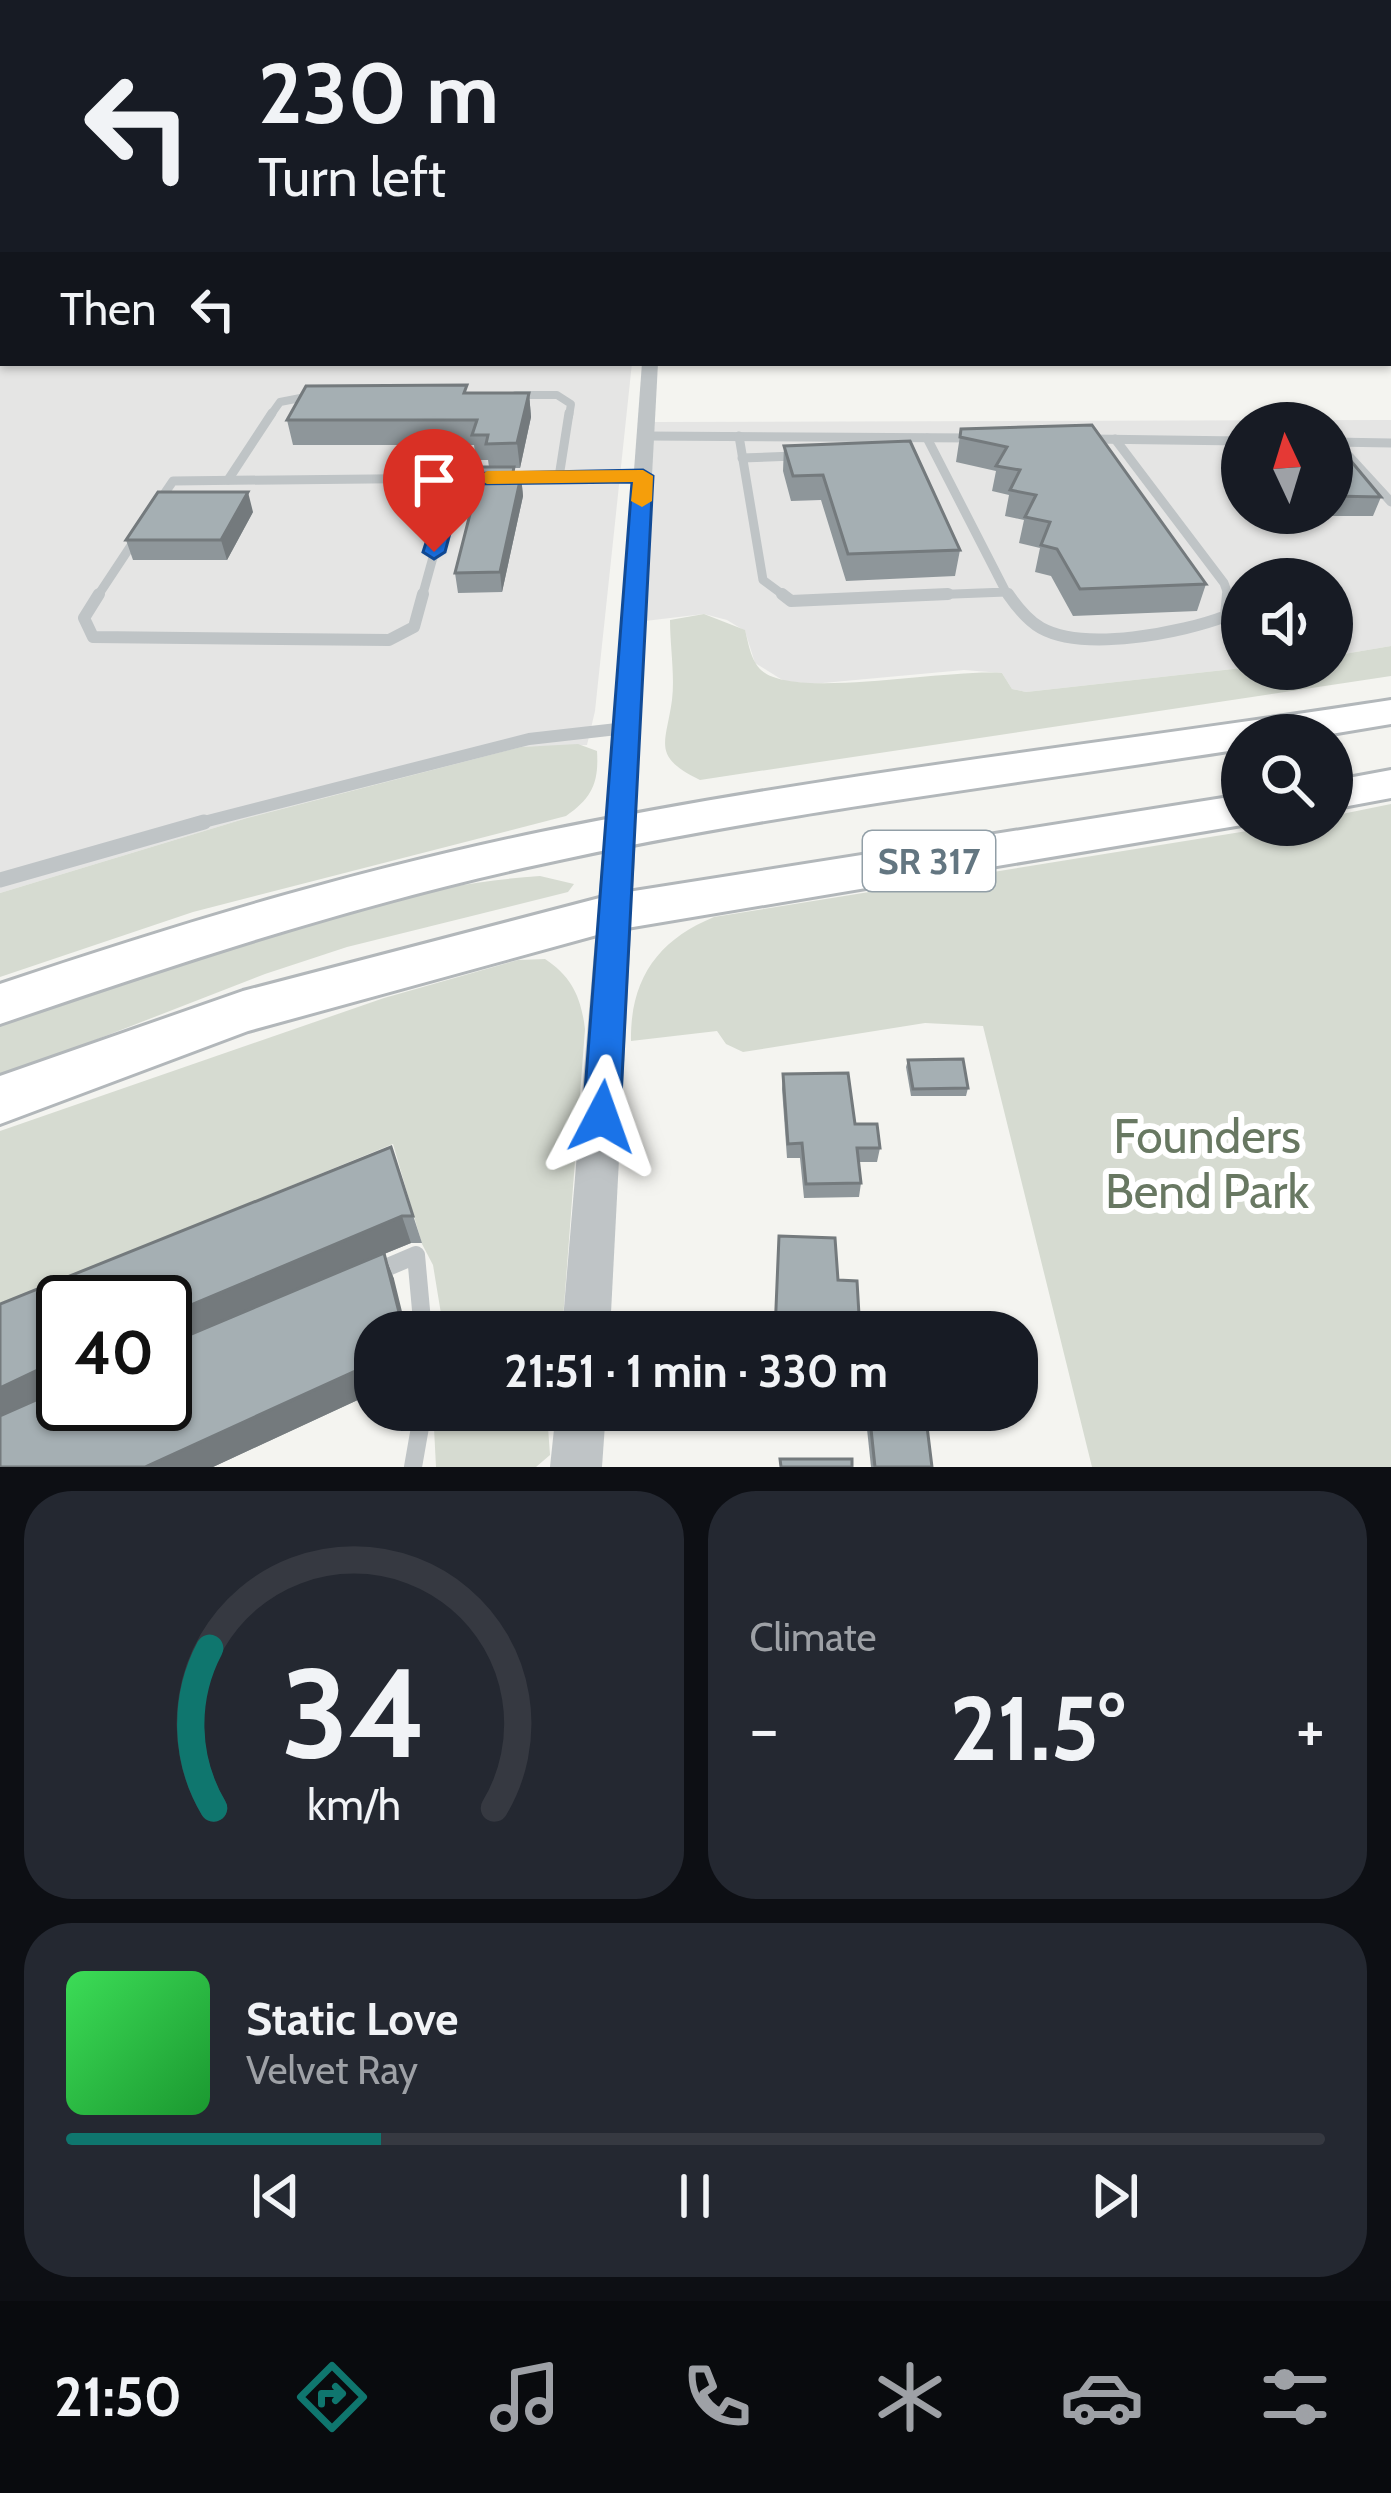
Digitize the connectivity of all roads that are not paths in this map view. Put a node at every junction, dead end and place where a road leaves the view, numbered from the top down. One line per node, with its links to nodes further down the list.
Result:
1 (650, 366): 4 (street)
2 (322, 395): 21 (lane)
3 (510, 395): 19 (lane)
4 (646, 436): 5 (lane); 18 (street)
5 (739, 436): 6 (lane); 16 (lane)
6 (927, 438): 7 (lane); 13 (lane)
7 (998, 438)
8 (1068, 439): 9 (lane)
9 (1115, 439): 10 (lane); 23 (lane)
10 (1221, 440)
11 (1353, 442): 12 (lane)
12 (1391, 443)
13 (934, 452): 14 (lane); 23 (lane)
14 (913, 453)
15 (806, 456): 16 (lane)
16 (742, 458): 23 (lane)
17 (1353, 462): 22 (lane)
18 (643, 476): 19 (lane); 26 (street)
19 (559, 477): 20 (lane)
20 (455, 478): 21 (lane); 21 (lane)
21 (228, 480)
22 (1391, 502)
23 (1006, 592)
24 (1391, 712): 25 (main road, SR 317)
25 (1353, 718)
26 (628, 728): 31 (street); 32 (lane)
27 (1221, 739): 31 (main road, SR 317)
28 (1391, 784): 29 (main road)
29 (1353, 791)
30 (1221, 813): 33 (main road, SR 317)
31 (620, 832): 33 (street); 34 (main road, SR 317)
32 (0, 880)
33 (615, 912): 35 (main road, SR 317); 38 (street)
34 (0, 1004)
35 (0, 1100)
36 (353, 1282): 37 (lane)
37 (421, 1311)
38 (587, 1311)
39 (419, 1431): 41 (lane)
40 (579, 1431): 42 (street)
41 (413, 1467)
42 (576, 1467)

